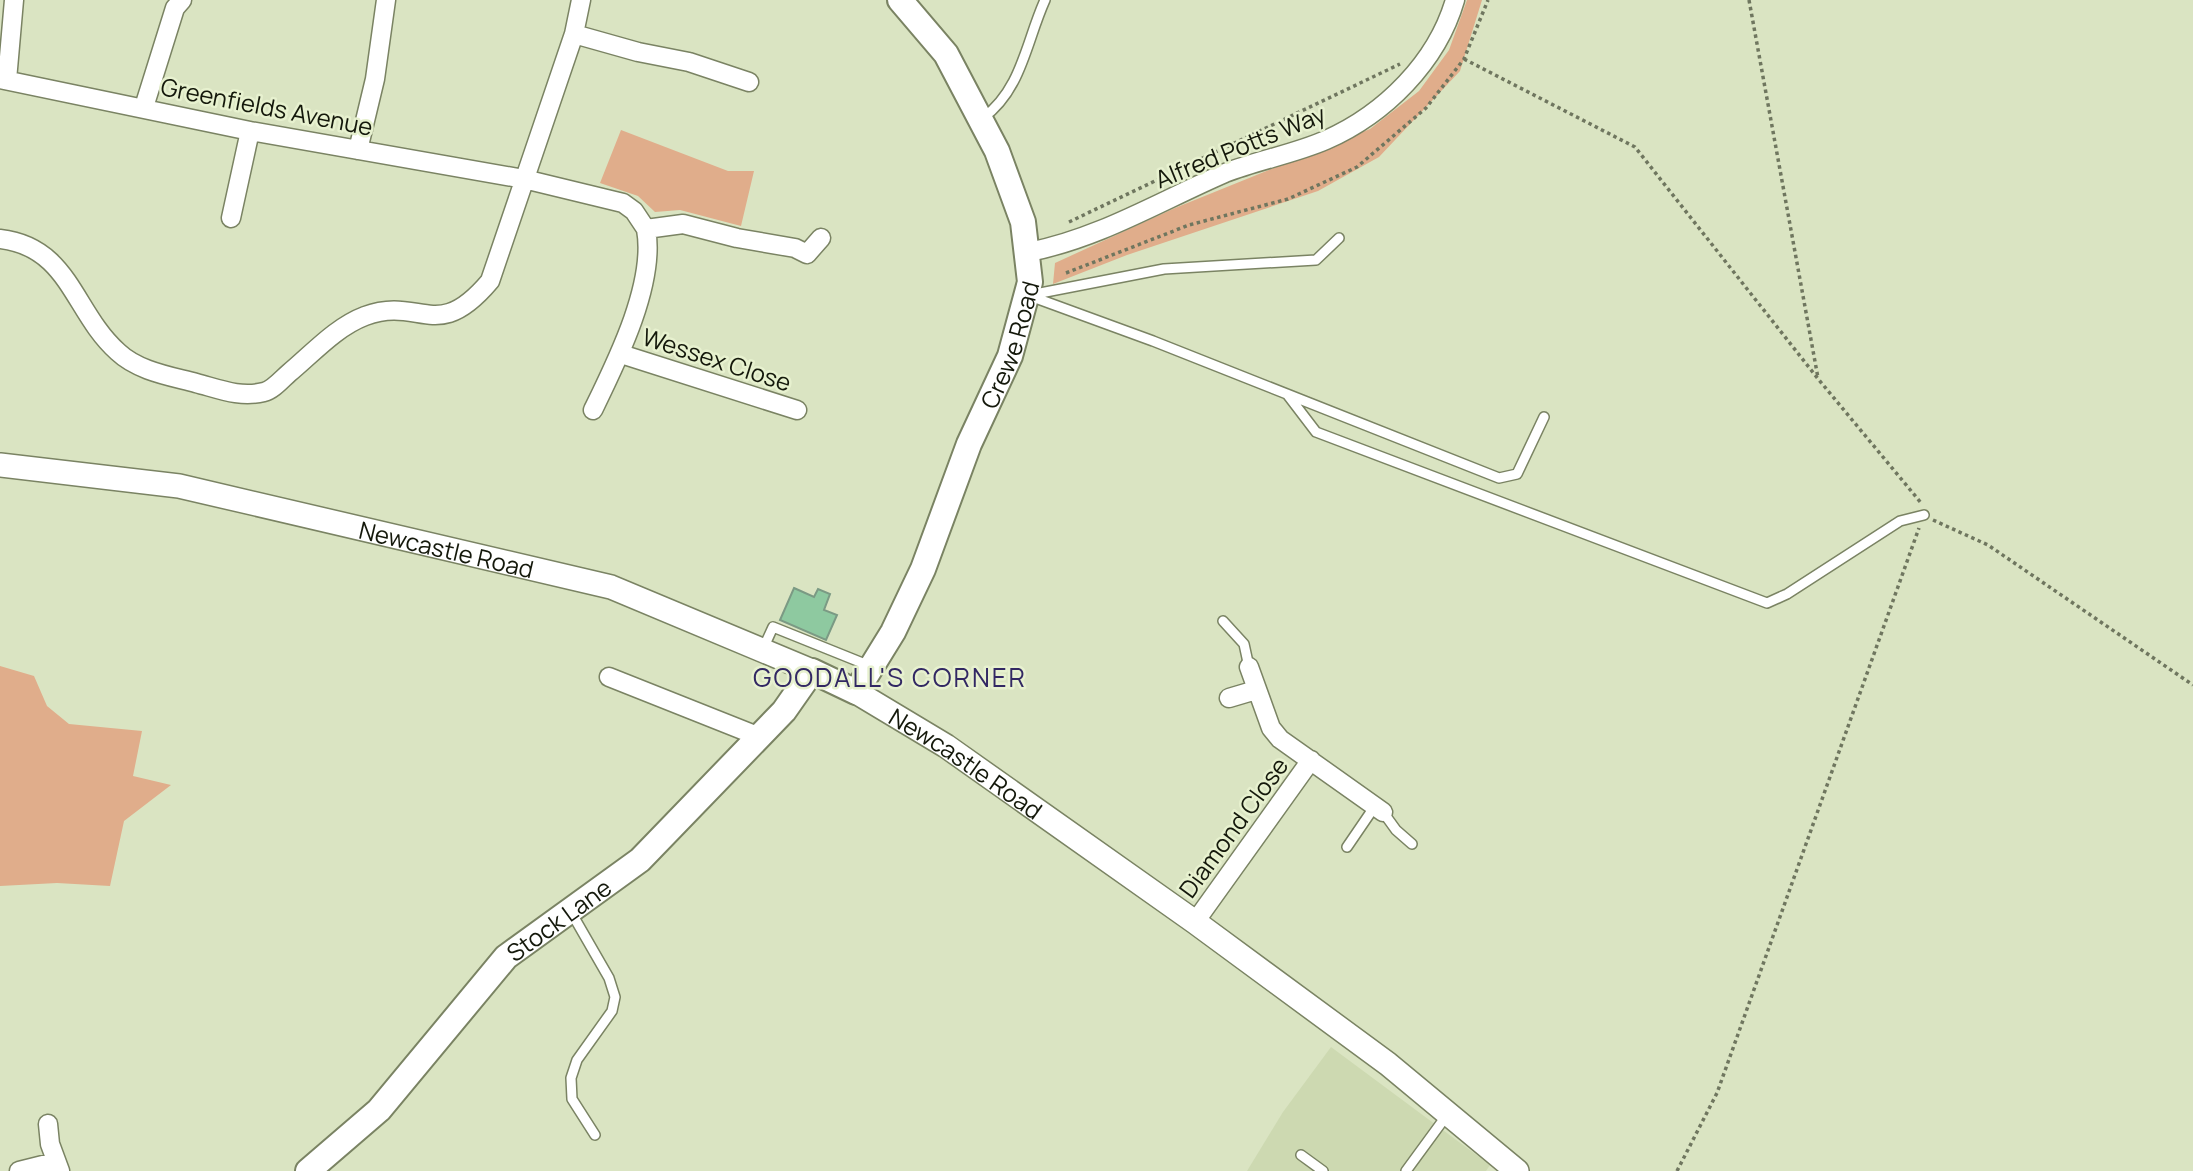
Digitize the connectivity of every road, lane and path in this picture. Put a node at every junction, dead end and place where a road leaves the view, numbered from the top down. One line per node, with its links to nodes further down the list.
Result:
1 (14, 0): 13 (street)
2 (182, 0): 15 (street)
3 (386, 0): 18 (street)
4 (581, 0): 10 (street)
5 (900, 0): 16 (main road, Crewe Road)
6 (1045, 0): 16 (lane)
7 (1455, 0): 11 (street, Alfred Potts Way)
8 (1488, 0): 12 (path)
9 (1749, 0): 29 (path)
10 (574, 34): 14 (street); 19 (street)
11 (1431, 52): 21 (path); 26 (street, Alfred Potts Way)
12 (1464, 59): 27 (path); 29 (path)
13 (3, 80): 15 (street, Greenfields Avenue)
14 (749, 82)
15 (144, 107): 17 (street, Greenfields Avenue)
16 (981, 119): 26 (main road, Crewe Road)
17 (250, 131): 18 (street, Greenfields Avenue); 20 (street)
18 (358, 150): 19 (street, Greenfields Avenue)
19 (524, 179): 22 (street); 25 (street)
20 (231, 218)
21 (1067, 223)
22 (646, 229): 23 (street); 28 (street, Wessex Close)
23 (821, 238)
24 (1339, 238): 27 (lane)
25 (0, 239)
26 (1029, 252): 27 (main road, Crewe Road)
27 (1029, 288): 30 (lane); 38 (main road, Crewe Road)
28 (621, 354): 31 (street, Wessex Close); 32 (street, Wessex Close)
29 (1819, 380): 35 (path)
30 (1287, 394): 33 (lane); 35 (lane)
31 (593, 410)
32 (797, 410)
33 (1544, 417)
34 (0, 465): 37 (street, Newcastle Road)
35 (1924, 515): 42 (path); 63 (path)
36 (1223, 621): 39 (lane)
37 (763, 649): 38 (lane); 40 (street, Newcastle Road)
38 (872, 667): 44 (main road, Crewe Road)
39 (1249, 667): 43 (street, Diamond Close)
40 (812, 671): 44 (main road, Newcastle Road); 46 (main road, Stock Lane)
41 (608, 677): 46 (street)
42 (2193, 685)
43 (1256, 690): 45 (street); 47 (street, Diamond Close)
44 (856, 692): 52 (street, Newcastle Road)
45 (1229, 698)
46 (760, 737): 51 (main road, Stock Lane)
47 (1311, 760): 48 (street, Diamond Close); 52 (street, Diamond Close)
48 (1379, 809): 49 (lane); 50 (lane)
49 (1412, 844)
50 (1347, 847)
51 (570, 911): 55 (lane); 59 (main road, Stock Lane)
52 (1195, 922): 53 (street, Newcastle Road)
53 (1448, 1114): 61 (lane); 62 (street, Newcastle Road)
54 (48, 1124): 57 (street)
55 (596, 1135)
56 (1301, 1155): 60 (lane)
57 (58, 1166): 58 (street)
58 (19, 1171)
59 (309, 1171)
60 (1322, 1171)
61 (1406, 1171)
62 (1517, 1171)
63 (1677, 1171)

